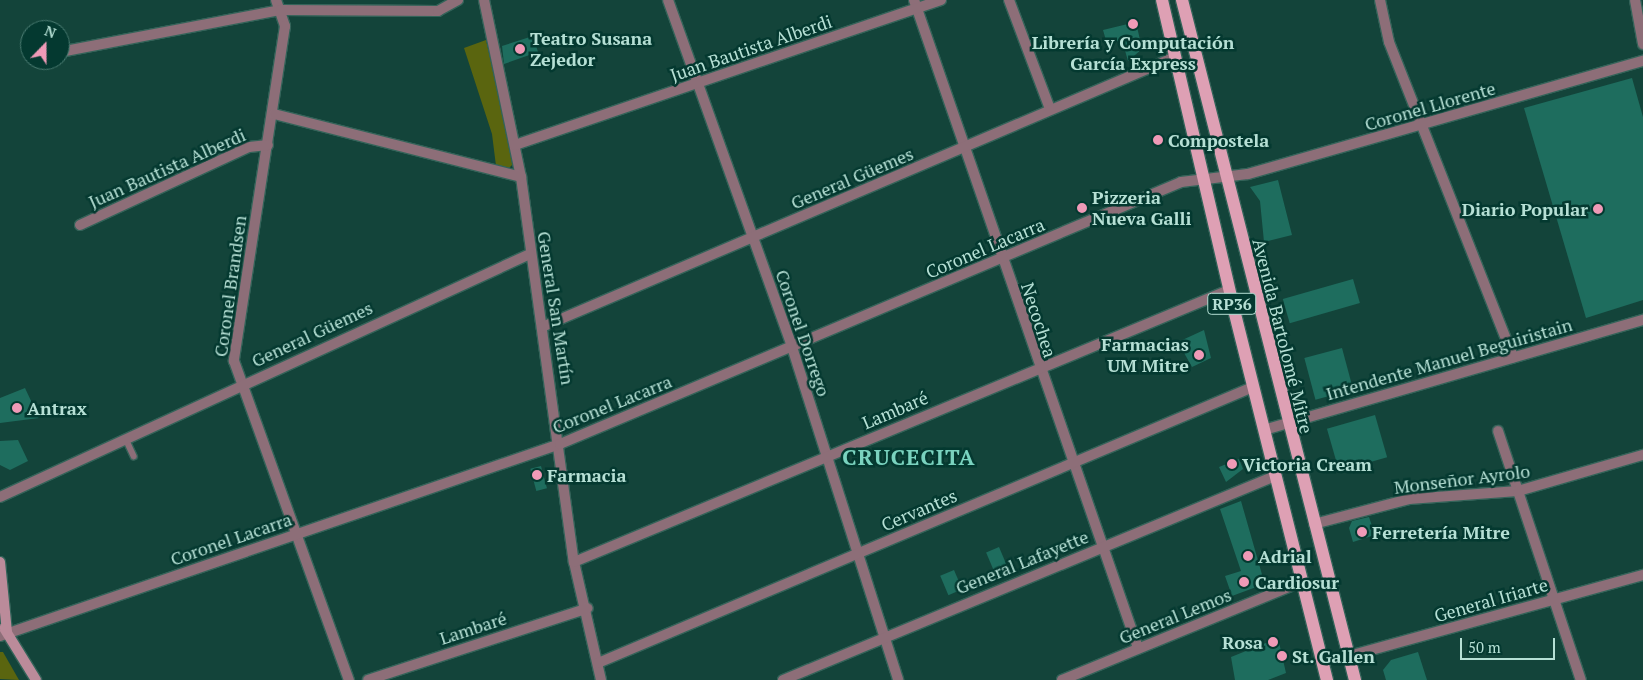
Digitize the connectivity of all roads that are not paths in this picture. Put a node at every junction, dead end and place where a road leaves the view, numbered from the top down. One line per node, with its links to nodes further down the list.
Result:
1 (276, 0): 12 (street, Coronel Brandsen)
2 (458, 0): 12 (street)
3 (484, 0): 22 (street, General San Martín)
4 (668, 0): 17 (street, Coronel Dorrego)
5 (941, 0): 11 (street, Juan Bautista Alberdi)
6 (1009, 0): 18 (street)
7 (1162, 0): 15 (main road, RP36)
8 (1182, 0): 24 (main road, Avenida Bartolomé Mitre / RP36)
9 (1380, 0): 20 (street)
10 (1635, 0): 13 (street)
11 (915, 4): 17 (street, Juan Bautista Alberdi); 23 (street, Necochea)
12 (282, 10): 14 (street); 19 (street, Coronel Brandsen)
13 (1643, 44)
14 (70, 50)
15 (1175, 57): 18 (street, General Güemes); 26 (main road, RP36)
16 (1643, 61): 20 (street, Coronel Llorente)
17 (699, 84): 22 (street, Juan Bautista Alberdi); 28 (street, Coronel Dorrego)
18 (1050, 109): 23 (street, General Güemes)
19 (274, 114): 21 (street, Coronel Brandsen); 25 (street)
20 (1422, 126): 24 (street, Coronel Llorente); 35 (street)
21 (268, 145): 27 (street, Juan Bautista Alberdi); 37 (street, Coronel Brandsen)
22 (515, 145): 25 (street, General San Martín)
23 (966, 148): 28 (street, General Güemes); 30 (street, Necochea)
24 (1225, 176): 26 (street, Coronel Lacarra); 39 (main road, Avenida Bartolomé Mitre / RP36)
25 (521, 177): 29 (street, General San Martín)
26 (1202, 179): 30 (street, Coronel Lacarra); 31 (main road, RP36)
27 (80, 225)
28 (752, 238): 33 (street, General Güemes); 34 (street, Coronel Dorrego)
29 (530, 254): 33 (street, General San Martín); 37 (street, General Güemes)
30 (1003, 259): 34 (street, Coronel Lacarra); 36 (street, Necochea)
31 (1229, 290): 36 (street, Lambaré); 38 (main road, RP36)
32 (1643, 320): 35 (street, Intendente Manuel Beguiristain)
33 (542, 327): 43 (street, General San Martín)
34 (792, 347): 43 (street, Coronel Lacarra); 46 (street, Coronel Dorrego)
35 (1513, 357): 39 (street, Intendente Manuel Beguiristain)
36 (1038, 367): 46 (street, Lambaré); 47 (street, Necochea)
37 (239, 385): 42 (street, General Güemes); 52 (street, Coronel Brandsen)
38 (1253, 387): 40 (main road, RP36); 47 (street, Cervantes)
39 (1287, 423): 40 (street, Intendente Manuel Beguiristain); 51 (main road, Avenida Bartolomé Mitre / RP36)
40 (1264, 430): 48 (main road, RP36)
41 (1498, 431): 49 (street)
42 (126, 438): 45 (lane); 50 (street, General Güemes)
43 (560, 444): 52 (street, Coronel Lacarra); 56 (street, General San Martín)
44 (1643, 455): 49 (street, Monseñor Ayrolo)
45 (134, 456)
46 (826, 457): 54 (street, Coronel Dorrego); 56 (street, Lambaré)
47 (1074, 464): 53 (street, Necochea); 54 (street, Cervantes)
48 (1275, 476): 53 (street, General Lafayette); 58 (main road, RP36)
49 (1518, 492): 51 (street, Monseñor Ayrolo); 59 (street)
50 (0, 497)
51 (1314, 524): 65 (main road, Avenida Bartolomé Mitre / RP36)
52 (298, 533): 62 (street, Coronel Lacarra); 68 (street, Coronel Brandsen)
53 (1104, 546): 63 (street, General Lafayette); 64 (street, Necochea)
54 (857, 554): 63 (street, Coronel Dorrego); 66 (street, Cervantes)
55 (0, 562): 62 (main road)
56 (574, 562): 60 (street, General San Martín)
57 (1643, 575): 59 (street, General Iriarte)
58 (1301, 582): 64 (street, General Lemos); 74 (main road, RP36)
59 (1555, 599): 65 (street, General Iriarte); 76 (street)
60 (588, 608): 66 (street, General San Martín); 69 (street, Lambaré)
61 (0, 623): 62 (main road)
62 (3, 634): 67 (main road)
63 (883, 636): 71 (street, General Lafayette); 72 (street, Coronel Dorrego)
64 (1138, 648): 73 (street, General Lemos)
65 (1349, 656): 75 (main road, Avenida Bartolomé Mitre / RP36)
66 (598, 663): 70 (street, General San Martín)
67 (36, 680)
68 (349, 680)
69 (368, 680)
70 (601, 680)
71 (783, 680)
72 (898, 680)
73 (1062, 680)
74 (1327, 680)
75 (1356, 680)
76 (1581, 680)

